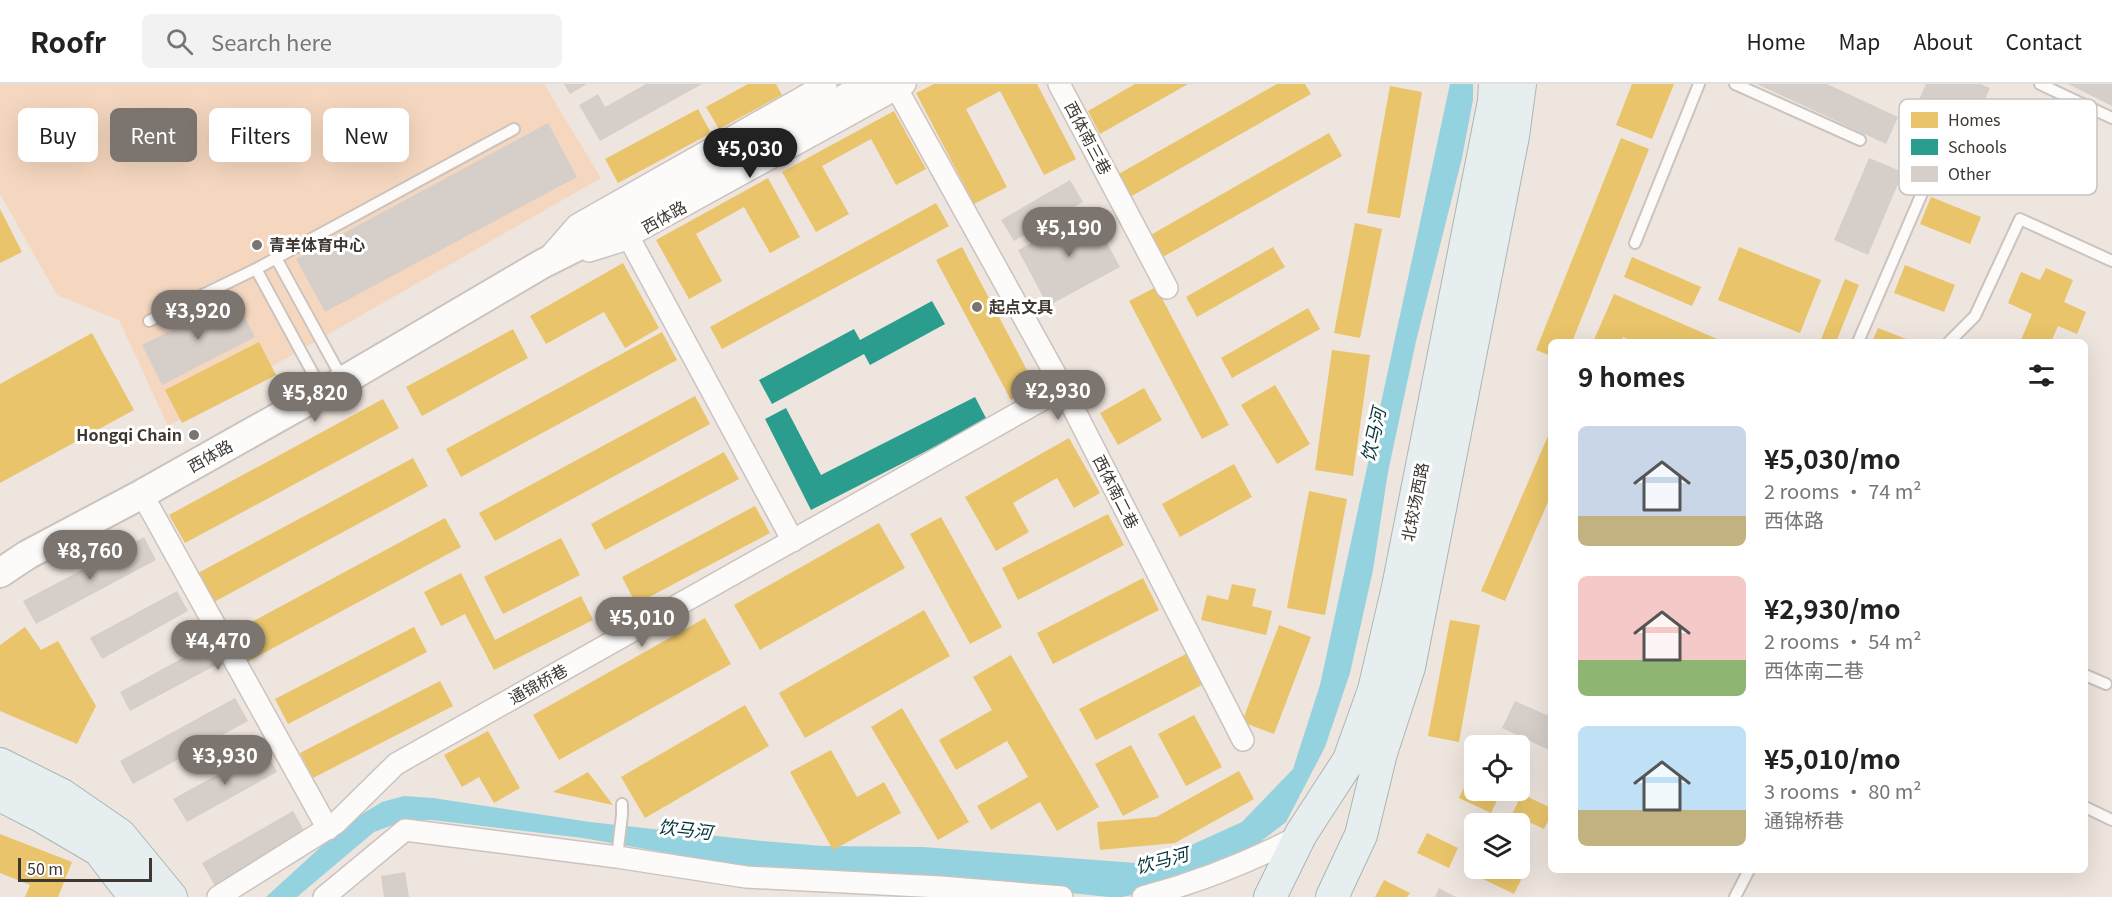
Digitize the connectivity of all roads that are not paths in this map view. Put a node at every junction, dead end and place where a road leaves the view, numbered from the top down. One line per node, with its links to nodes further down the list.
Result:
1 (826, 84): 19 (street, 西体路)
2 (1059, 84): 21 (street, 西体南三巷)
3 (1495, 84): 34 (main road, 北较场西路)
4 (1520, 84): 33 (main road, 北较场西路)
5 (1700, 84): 16 (lane)
6 (1735, 84): 13 (lane)
7 (2040, 84): 9 (lane)
8 (891, 86): 15 (street, 西体路); 26 (street, 西体南二巷)
9 (2072, 99)
10 (2097, 111): 11 (lane)
11 (2112, 118)
12 (513, 129): 17 (lane)
13 (1860, 140)
14 (1921, 195): 23 (lane)
15 (617, 234): 19 (street, 西体路); 28 (street)
16 (1635, 243)
17 (276, 258): 20 (lane); 25 (lane)
18 (2112, 261): 24 (lane)
19 (542, 264): 25 (street, 西体路)
20 (256, 269): 22 (lane); 25 (lane)
21 (1167, 288)
22 (149, 321)
23 (1859, 339)
24 (1952, 339)
25 (333, 386): 27 (street, 西体路)
26 (1063, 388): 28 (street, 通锦桥巷); 32 (street, 西体南二巷)
27 (142, 494): 29 (street, 西体路); 40 (street)
28 (793, 541): 40 (street, 通锦桥巷)
29 (0, 573)
30 (2088, 676): 31 (lane)
31 (2106, 684)
32 (1243, 740)
33 (1381, 753): 52 (main road); 53 (main road, 北较场西路)
34 (1348, 760): 41 (main road, 北较场西路); 51 (main road)
35 (0, 764): 45 (main road)
36 (0, 795): 44 (main road)
37 (2088, 808): 39 (lane)
38 (622, 809): 42 (lane)
39 (2112, 820)
40 (327, 829): 46 (street, 通锦桥巷)
41 (1301, 834): 49 (street); 50 (main road, 北较场西路)
42 (617, 857): 47 (street); 48 (street)
43 (1747, 873): 54 (lane)
44 (135, 897)
45 (171, 897)
46 (218, 897)
47 (324, 897)
48 (1062, 897)
49 (1143, 897)
50 (1270, 897)
51 (1287, 897)
52 (1311, 897)
53 (1332, 897)
54 (1735, 897)

